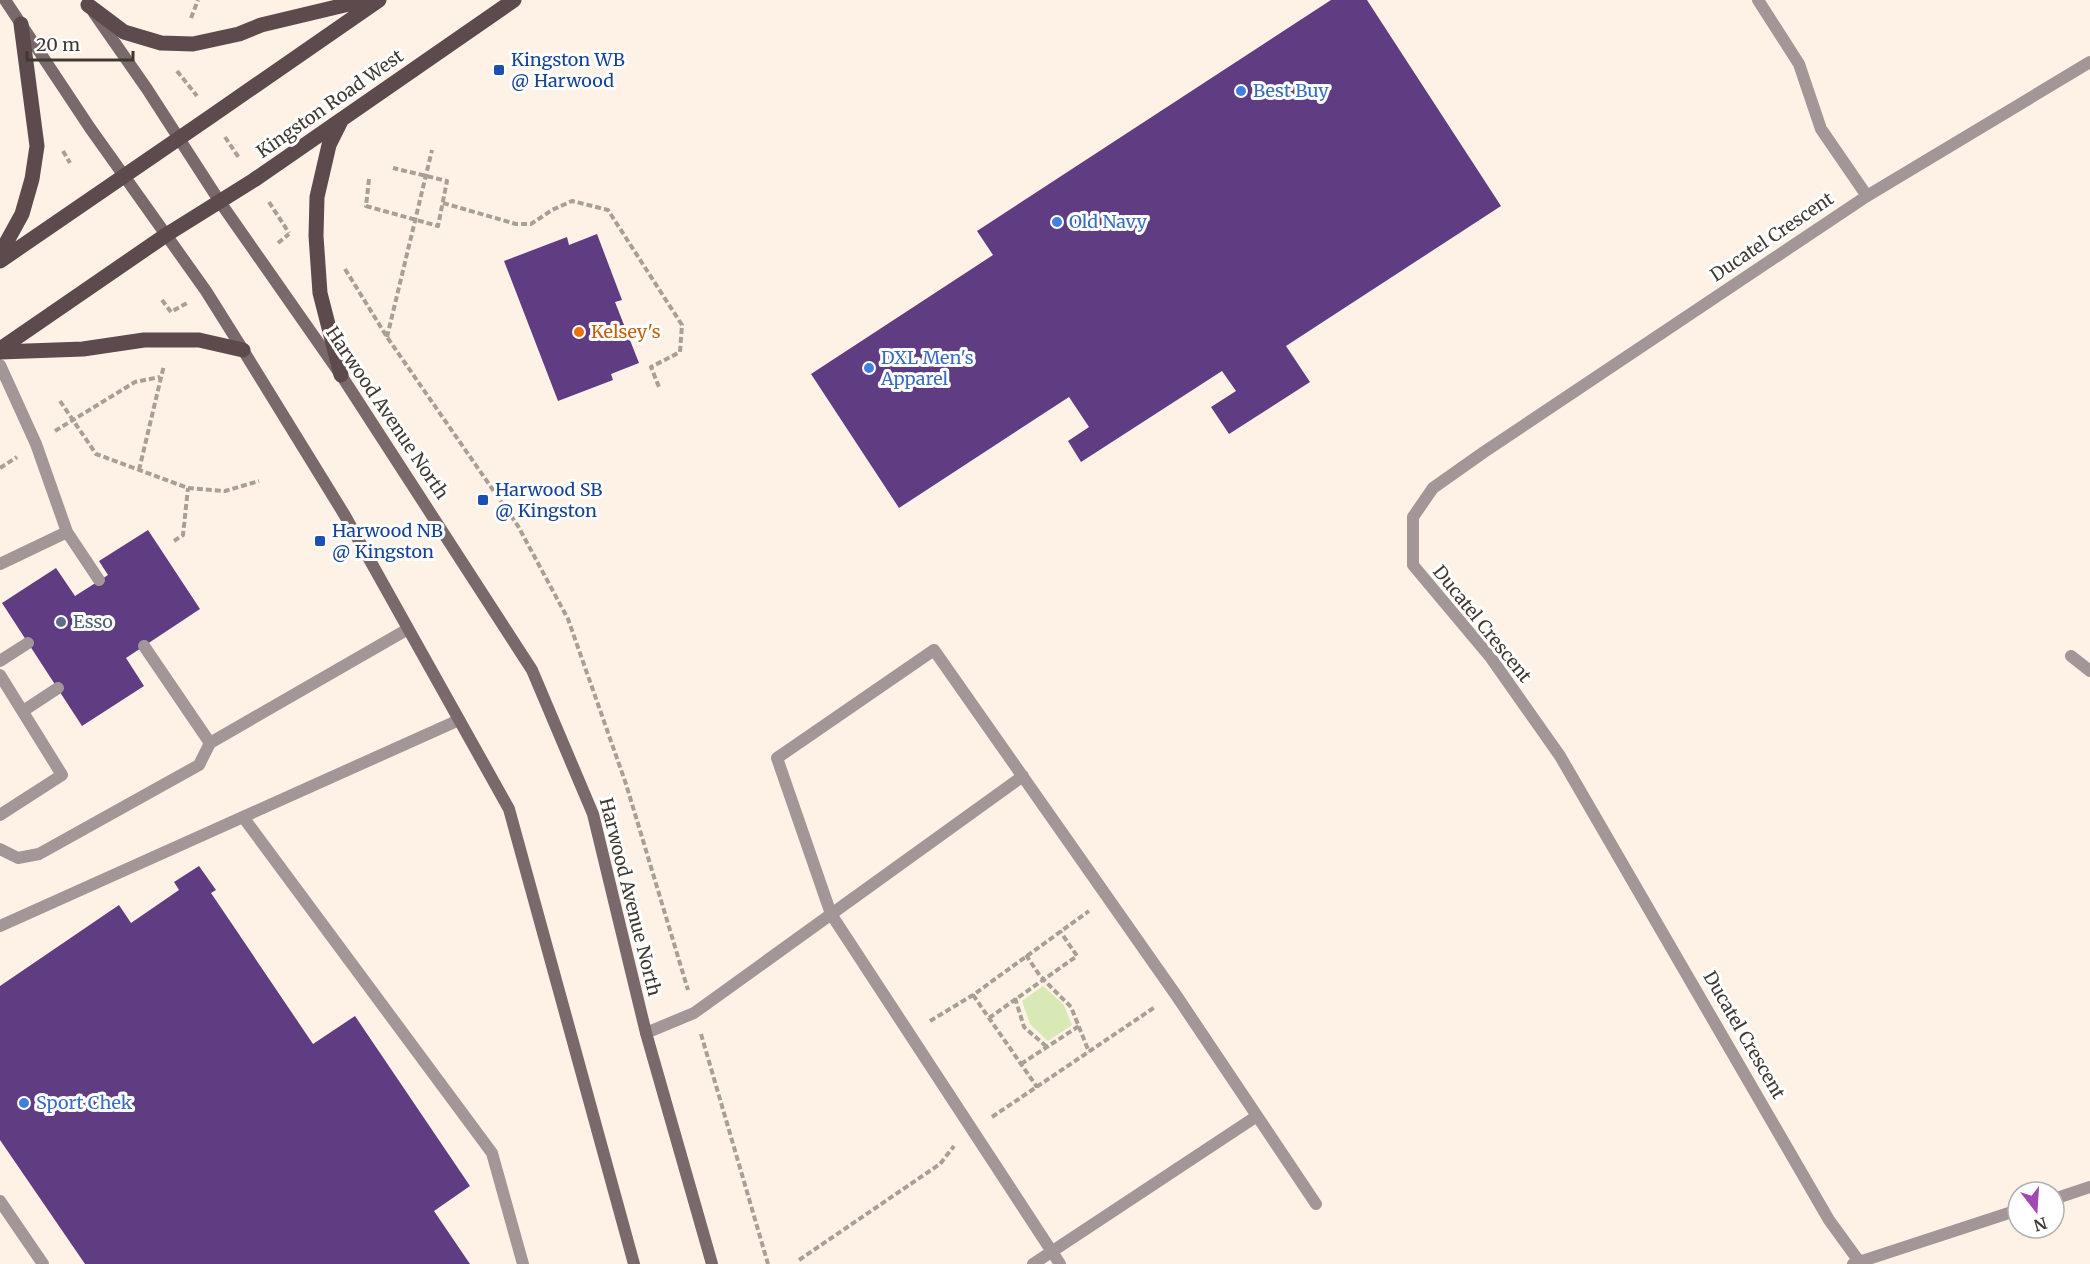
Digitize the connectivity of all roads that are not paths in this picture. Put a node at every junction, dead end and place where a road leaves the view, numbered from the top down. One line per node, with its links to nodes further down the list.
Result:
1 (5, 0): 7 (main road)
2 (366, 0): 6 (main road)
3 (379, 0): 10 (main road)
4 (514, 0): 9 (main road, Kingston Road West)
5 (1758, 0): 12 (street)
6 (87, 2): 10 (main road, Harwood Avenue North)
7 (21, 24): 11 (main road); 15 (main road)
8 (2090, 62): 12 (street, Ducatel Crescent)
9 (341, 120): 13 (main road, Kingston Road West); 20 (main road)
10 (179, 140): 11 (main road); 13 (main road, Harwood Avenue North)
11 (123, 175): 14 (main road); 16 (main road)
12 (1867, 196): 49 (street, Ducatel Crescent)
13 (220, 202): 14 (main road, Kingston Road West); 20 (main road, Harwood Avenue North)
14 (166, 235): 17 (main road); 18 (main road, Kingston Road West)
15 (0, 254)
16 (0, 261)
17 (243, 350): 18 (main road); 24 (main road)
18 (0, 351)
19 (0, 364): 21 (street)
20 (341, 375): 41 (main road, Harwood Avenue North)
21 (67, 532): 22 (street); 23 (street)
22 (0, 564)
23 (99, 580)
24 (408, 629): 33 (main road); 34 (street)
25 (28, 643): 28 (street)
26 (144, 646): 34 (street)
27 (2071, 656): 29 (street)
28 (0, 661)
29 (2090, 671)
30 (0, 675): 32 (street)
31 (58, 688): 32 (street)
32 (23, 711): 36 (street)
33 (459, 720): 37 (street); 52 (main road)
34 (210, 743): 38 (street)
35 (1023, 776): 39 (street); 39 (street); 42 (street)
36 (0, 815)
37 (243, 817): 40 (street); 51 (street)
38 (0, 849)
39 (831, 914): 41 (street); 48 (street)
40 (0, 926)
41 (645, 1033): 53 (main road, Harwood Avenue North)
42 (1257, 1116): 46 (street); 48 (street)
43 (2090, 1187): 44 (street)
44 (2066, 1195)
45 (0, 1202): 50 (street)
46 (1316, 1204)
47 (2006, 1214): 49 (street)
48 (1052, 1251): 54 (street); 55 (street)
49 (1858, 1263)
50 (43, 1264)
51 (523, 1264)
52 (634, 1264)
53 (712, 1264)
54 (1033, 1264)
55 (1060, 1264)

